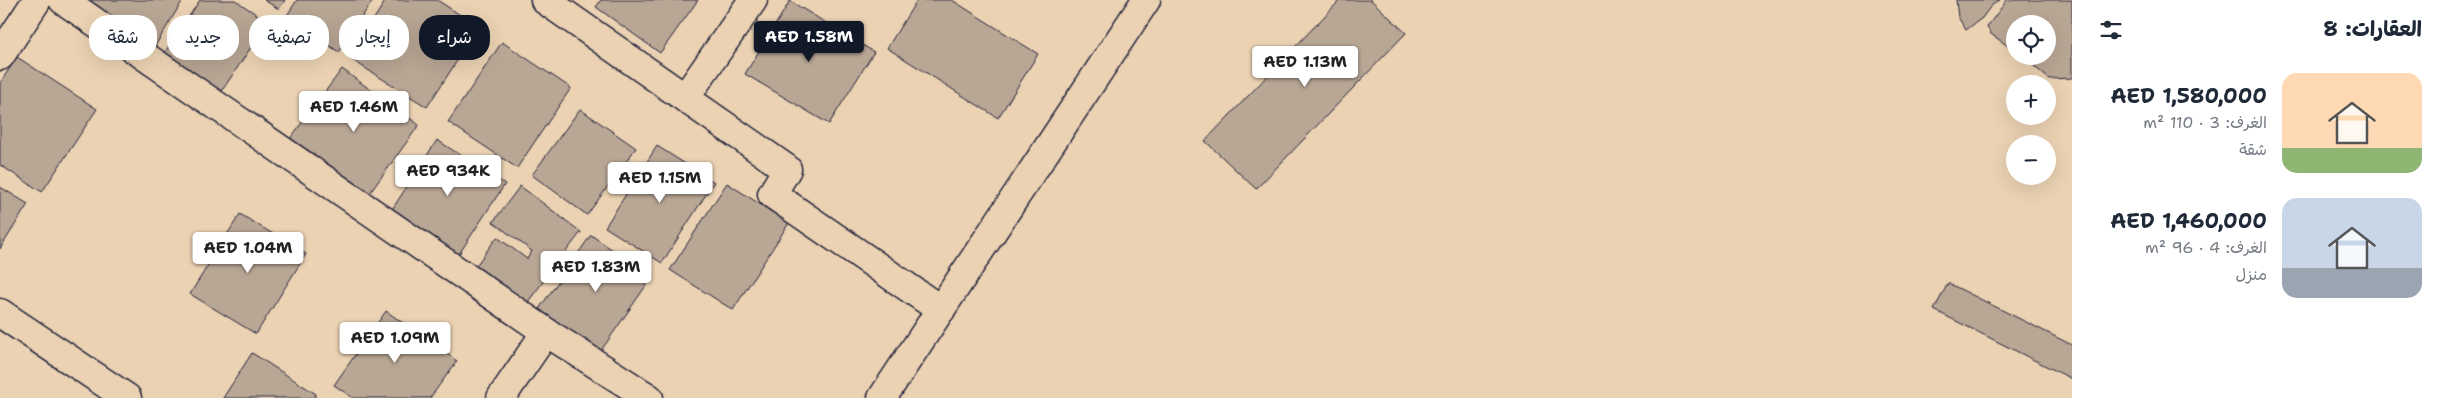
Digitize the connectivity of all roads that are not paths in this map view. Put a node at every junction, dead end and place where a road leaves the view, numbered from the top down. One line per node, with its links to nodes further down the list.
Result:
1 (37, 0): 6 (street)
2 (63, 0): 10 (street)
3 (545, 0): 7 (street)
4 (753, 0): 7 (street)
5 (1146, 0): 8 (street)
6 (0, 56)
7 (685, 98): 8 (street)
8 (940, 310): 14 (street)
9 (0, 313): 11 (street)
10 (546, 332): 12 (street); 13 (street)
11 (127, 398)
12 (501, 398)
13 (649, 398)
14 (882, 398)

